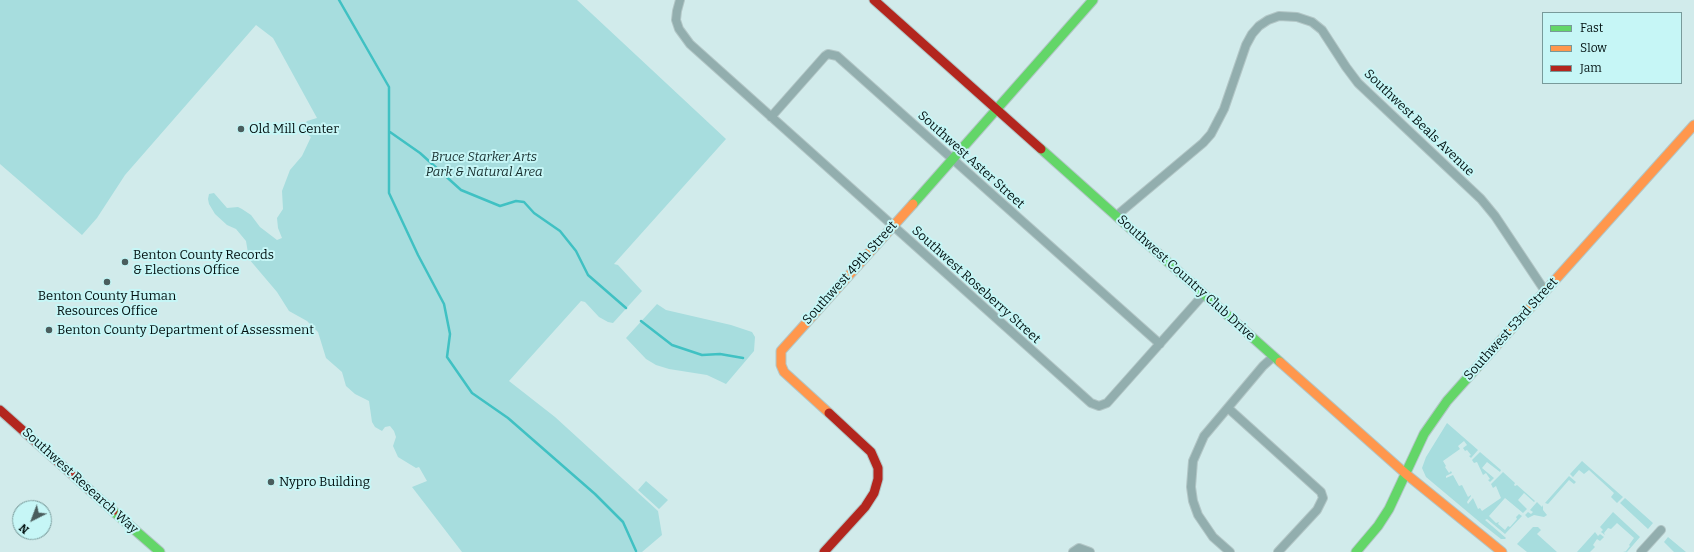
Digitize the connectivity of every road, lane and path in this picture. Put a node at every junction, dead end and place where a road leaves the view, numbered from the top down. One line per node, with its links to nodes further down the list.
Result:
1 (680, 0): 5 (street, Southwest Roseberry Street)
2 (874, 0): 4 (street, Southwest Country Club Drive)
3 (1093, 0): 4 (street, Southwest 49th Street)
4 (997, 110): 7 (street, Southwest 49th Street); 8 (street, Southwest Country Club Drive)
5 (771, 117): 7 (street, Southwest Aster Street); 9 (street, Southwest Roseberry Street)
6 (1694, 125): 10 (street, Southwest 53rd Street)
7 (952, 159): 9 (street, Southwest 49th Street); 12 (street, Southwest Aster Street)
8 (1116, 216): 10 (street, Southwest Beals Avenue); 11 (street, Southwest Country Club Drive)
9 (892, 227): 12 (street, Southwest Roseberry Street); 20 (street, Southwest 49th Street)
10 (1545, 291): 16 (street, Southwest 53rd Street)
11 (1204, 294): 12 (street, Southwest Roseberry Street); 13 (street, Southwest Country Club Drive)
12 (1160, 344)
13 (1273, 356): 14 (street); 16 (street, Southwest Country Club Drive)
14 (1228, 408): 22 (street); 23 (street)
15 (0, 410): 19 (street, Southwest Research Way)
16 (1406, 474): 24 (street, Southwest 53rd Street); 25 (street, Southwest Country Club Drive)
17 (1661, 530): 26 (street)
18 (1076, 550): 21 (street)
19 (160, 552)
20 (824, 552)
21 (1090, 552)
22 (1230, 552)
23 (1278, 552)
24 (1356, 552)
25 (1502, 552)
26 (1641, 552)

